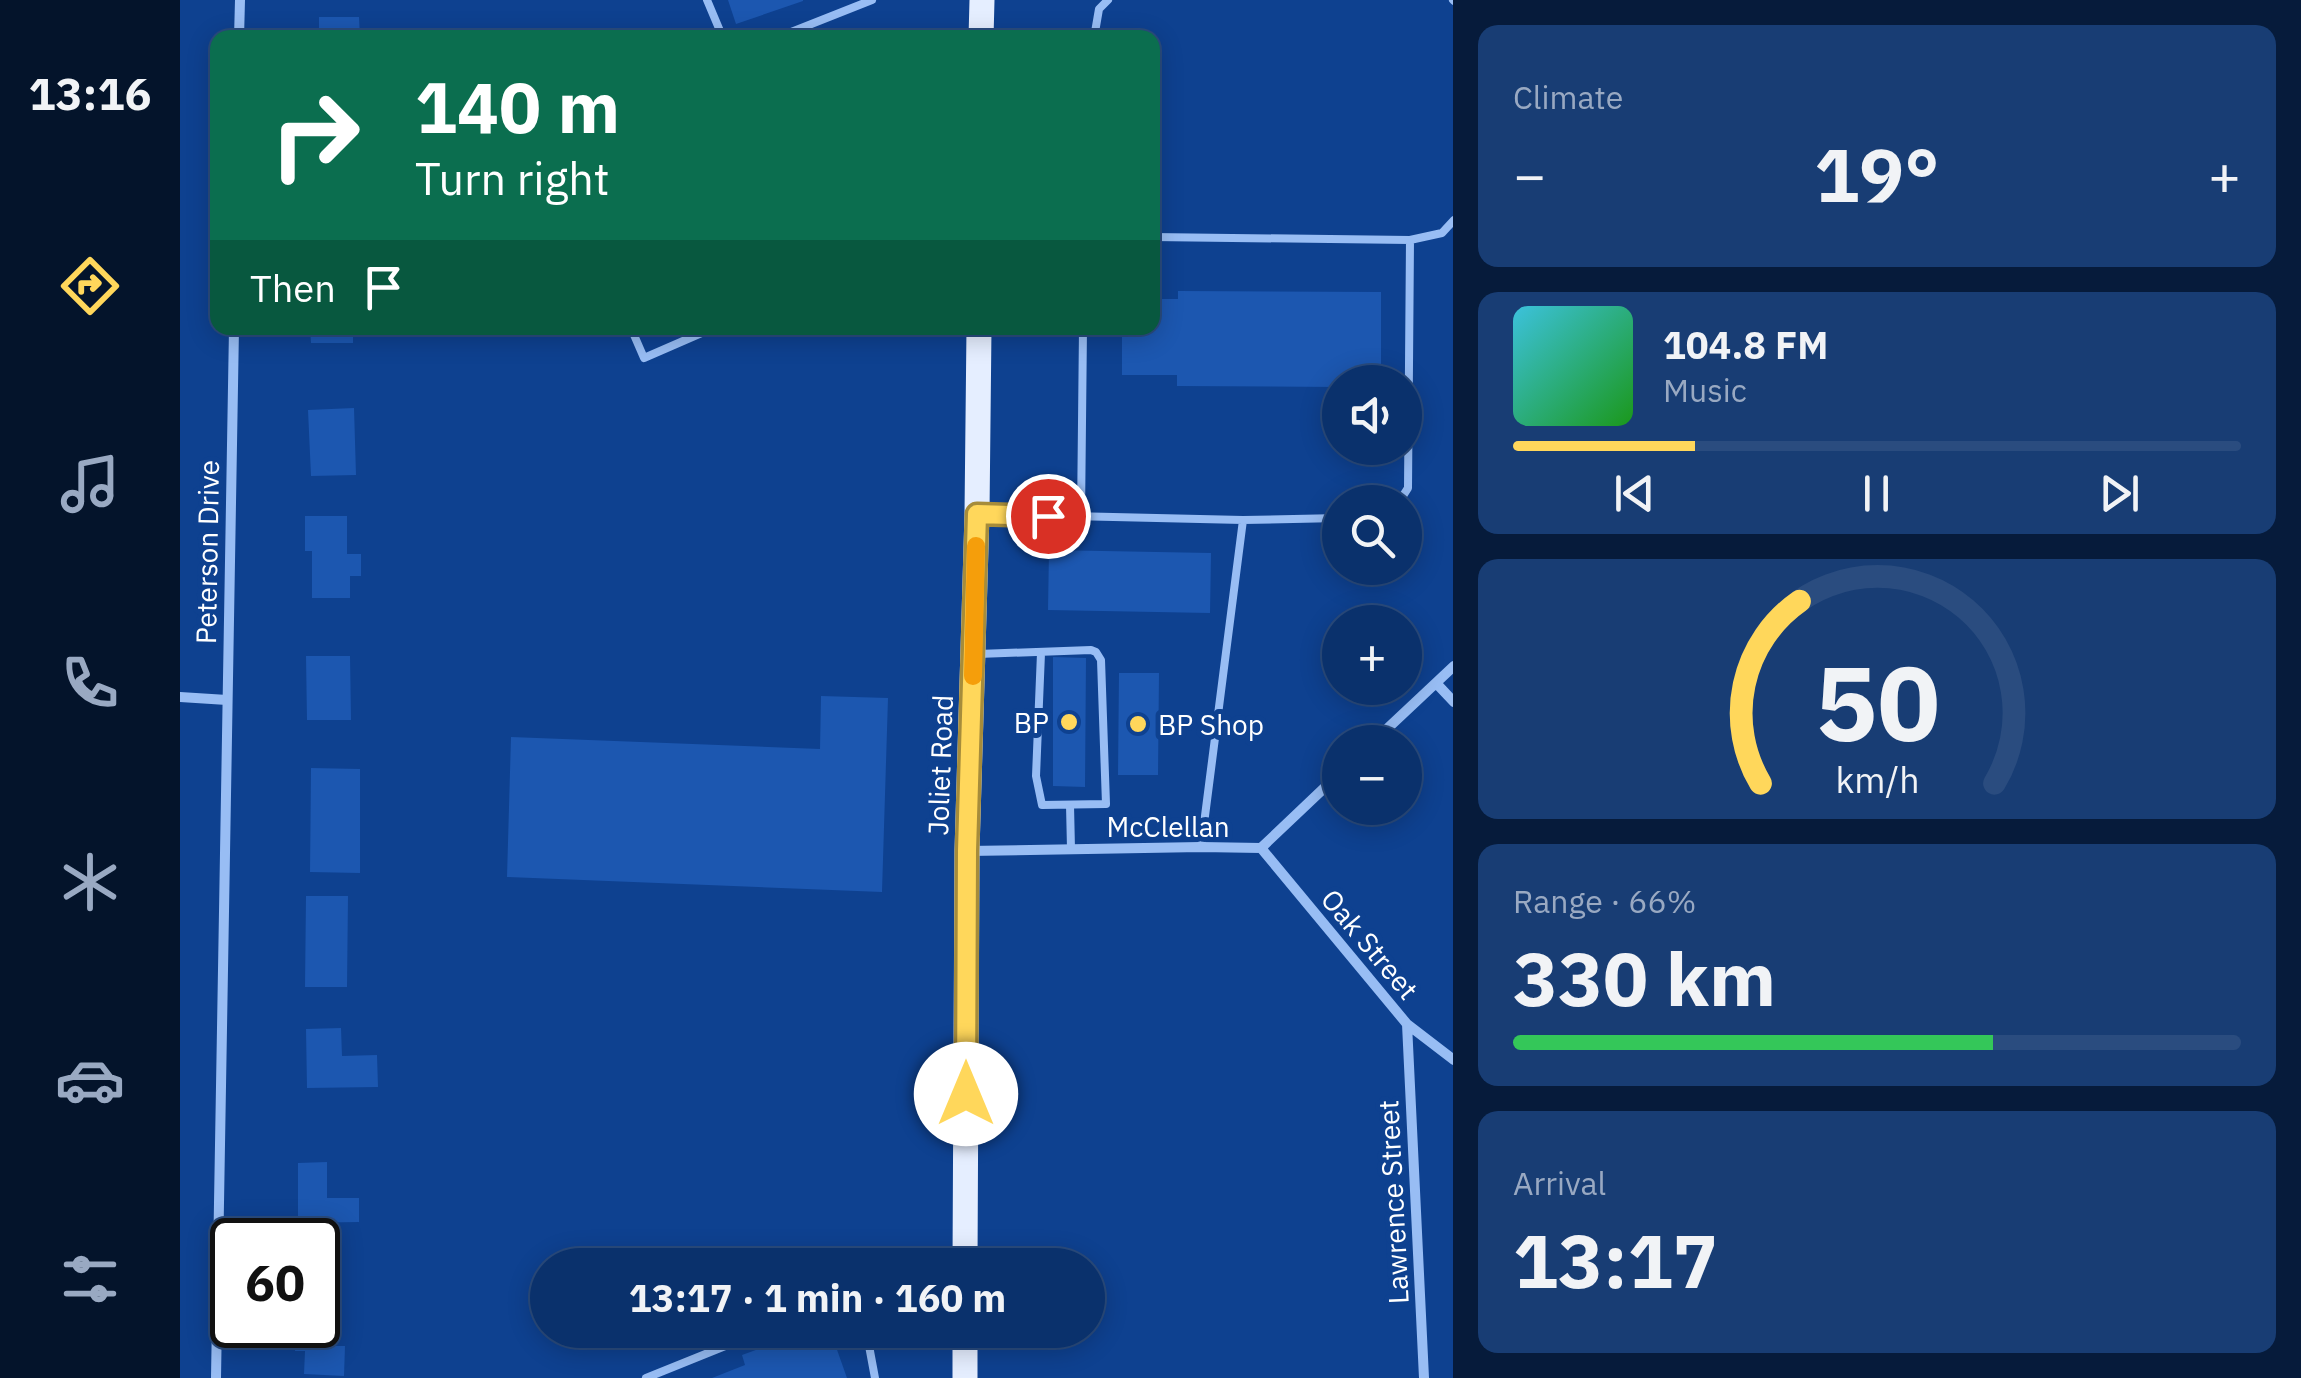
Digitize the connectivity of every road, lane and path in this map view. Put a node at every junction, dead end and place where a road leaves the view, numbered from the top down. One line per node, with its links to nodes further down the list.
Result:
1 (240, 0): 6 (street)
2 (707, 0): 7 (lane)
3 (872, 0): 8 (lane)
4 (982, 0): 9 (main road)
5 (1108, 0): 10 (lane)
6 (239, 30)
7 (719, 30)
8 (796, 30)
9 (981, 30)
10 (1095, 30)
11 (1453, 221): 13 (lane)
12 (1160, 237): 13 (lane)
13 (1410, 240): 19 (lane)
14 (234, 335): 29 (street, Peterson Drive)
15 (634, 335): 16 (lane)
16 (697, 335)
17 (979, 335): 20 (main road, Joliet Road)
18 (1084, 335): 21 (lane)
19 (1408, 485)
20 (977, 514): 21 (lane); 25 (main road, Joliet Road)
21 (1081, 516): 23 (lane)
22 (1322, 518): 23 (lane)
23 (1243, 520): 34 (lane)
24 (1041, 653): 25 (lane); 33 (lane); 33 (lane)
25 (973, 654): 37 (main road, Joliet Road)
26 (1453, 667): 27 (street)
27 (1436, 683): 30 (street); 31 (street)
28 (180, 698): 29 (street)
29 (227, 700): 44 (street, Peterson Drive)
30 (1453, 701)
31 (1391, 725)
32 (1322, 791): 35 (street, McClellan)
33 (1070, 804): 36 (lane)
34 (1201, 847): 35 (street, McClellan); 36 (street, McClellan)
35 (1261, 848): 38 (street, Oak Street)
36 (1070, 849): 37 (street, McClellan)
37 (967, 851): 40 (main road, Joliet Road)
38 (1407, 1024): 39 (street, Oak Street); 48 (street, Lawrence Street)
39 (1453, 1059)
40 (964, 1248)
41 (720, 1348): 45 (lane)
42 (868, 1348): 46 (lane)
43 (964, 1348): 47 (main road)
44 (216, 1378)
45 (646, 1378)
46 (875, 1378)
47 (964, 1378)
48 (1424, 1378)

